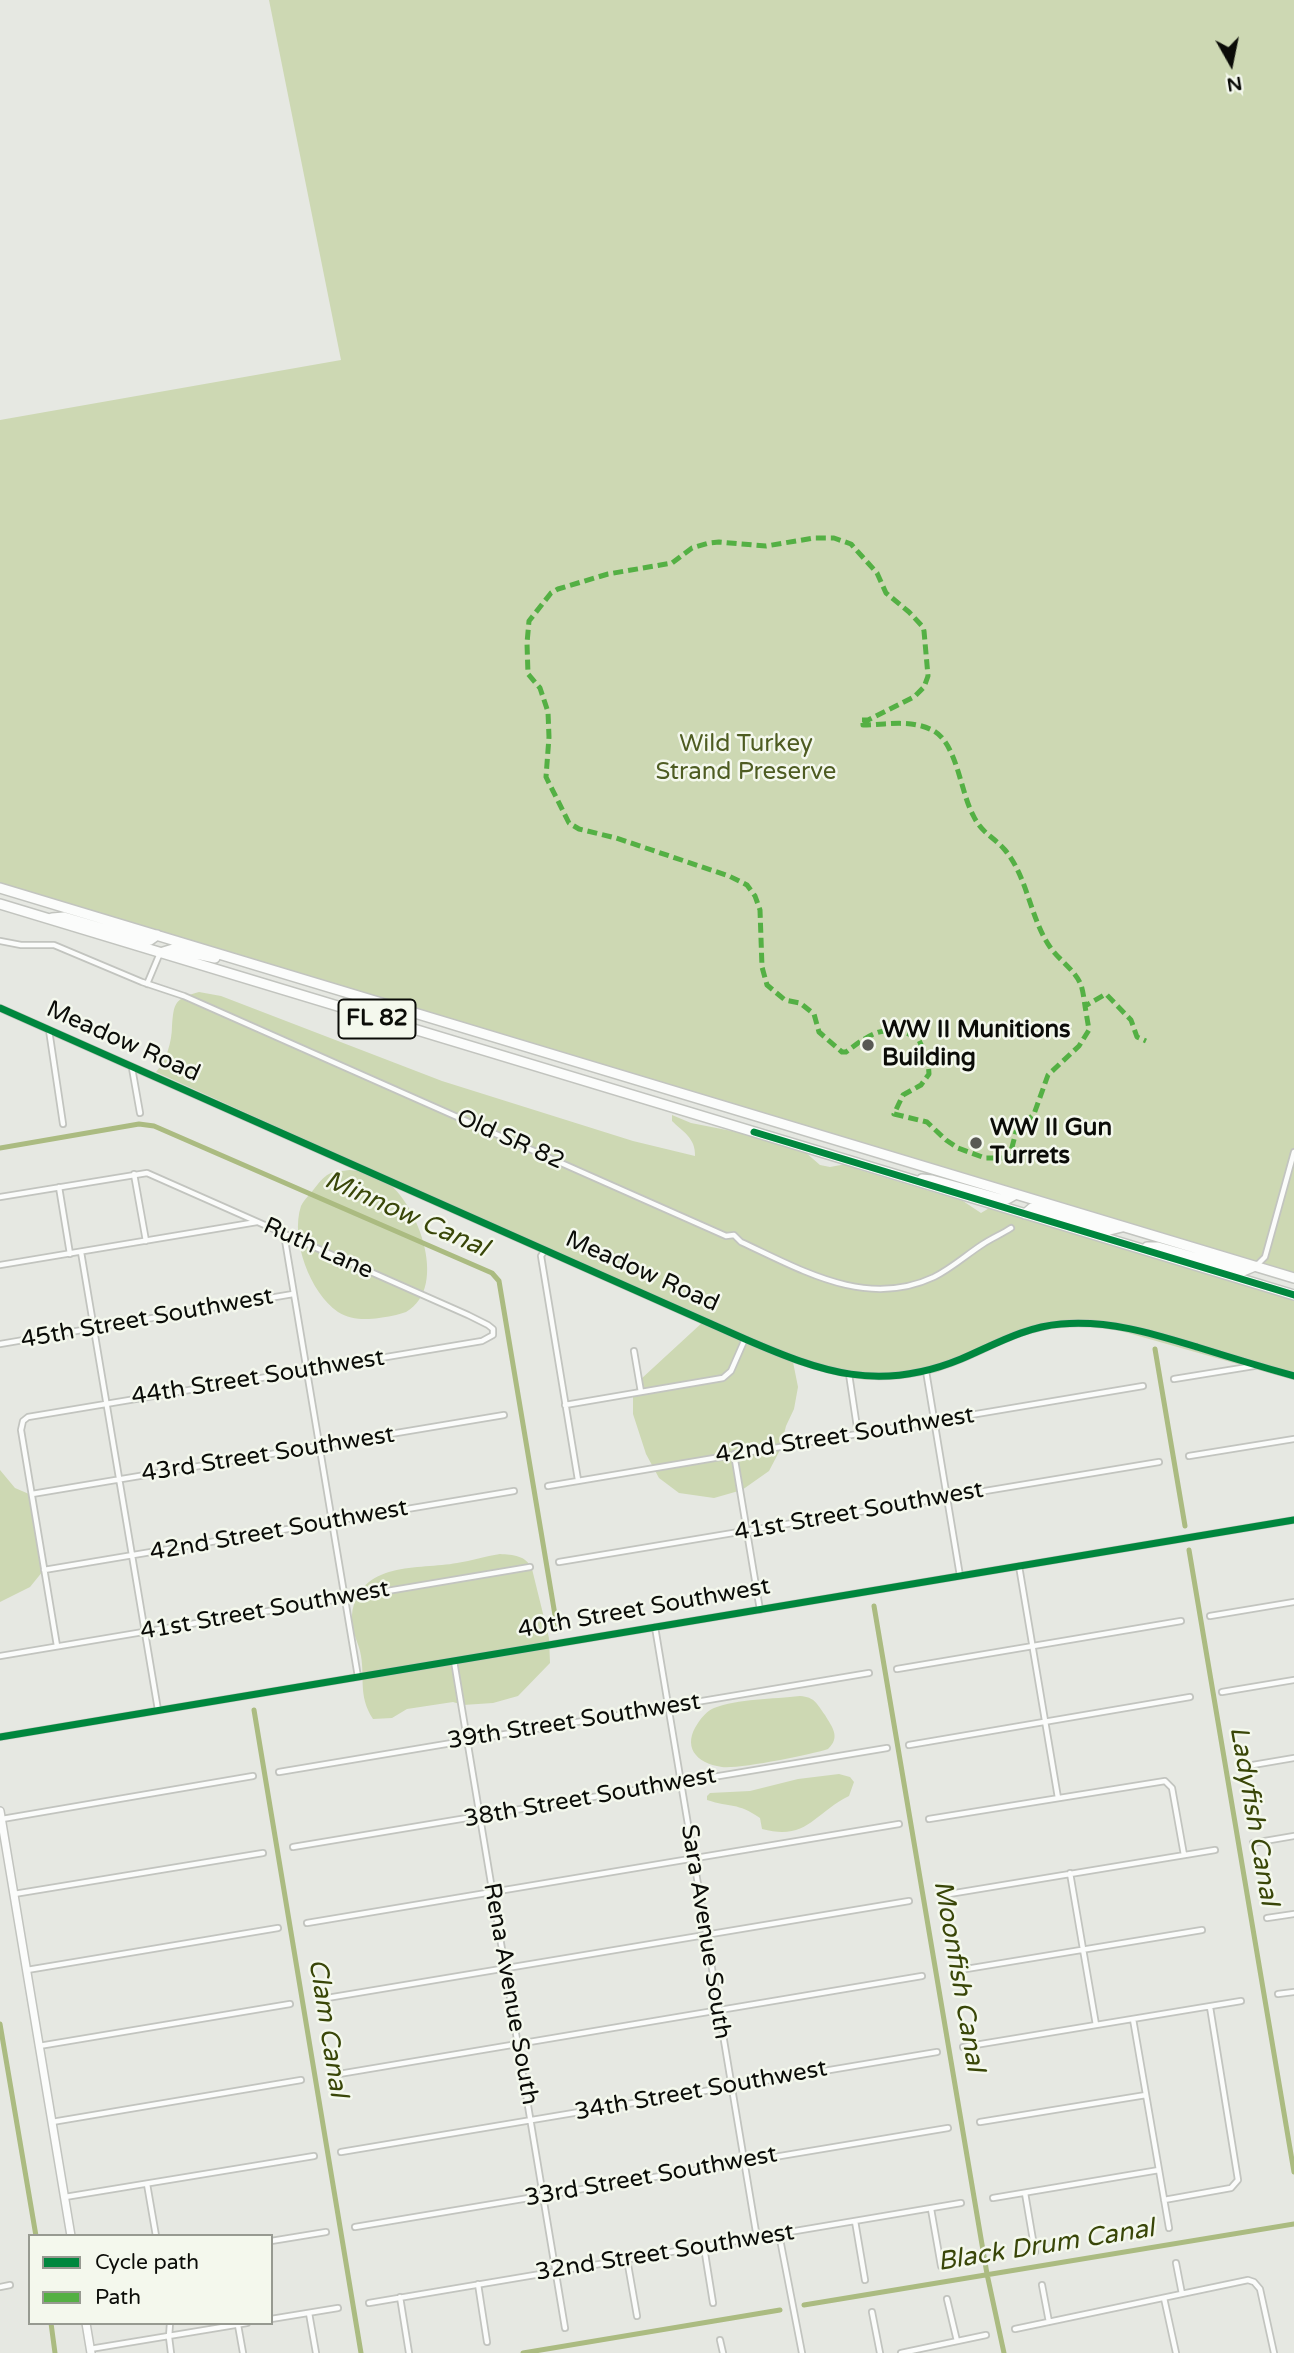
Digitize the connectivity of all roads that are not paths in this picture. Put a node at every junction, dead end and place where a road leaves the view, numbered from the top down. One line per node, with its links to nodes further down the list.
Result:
1 (0, 888): 4 (highway, FL 82)
2 (0, 904): 3 (highway, FL 82)
3 (46, 919): 4 (highway); 6 (highway, FL 82)
4 (157, 935): 7 (highway, FL 82)
5 (0, 941): 8 (street, Old SR 82)
6 (160, 953): 7 (highway); 8 (street); 16 (highway, FL 82)
7 (290, 976): 18 (highway, FL 82)
8 (147, 984): 23 (street, Old SR 82)
9 (0, 1008): 10 (street, Meadow Road)
10 (49, 1030): 11 (street, Meadow Road); 13 (street)
11 (132, 1067): 12 (street); 27 (street, Meadow Road)
12 (140, 1113)
13 (63, 1124)
14 (1294, 1152): 31 (street)
15 (134, 1174): 17 (street); 21 (street, Ruth Lane); 25 (street)
16 (906, 1178): 18 (highway); 20 (highway, FL 82)
17 (59, 1187): 19 (street); 29 (street)
18 (1016, 1194): 22 (highway, FL 82)
19 (0, 1197)
20 (1025, 1214): 22 (highway); 26 (highway, FL 82)
21 (258, 1222): 24 (street, Ruth Lane); 25 (street)
22 (1123, 1227): 31 (highway, FL 82)
23 (1011, 1228)
24 (284, 1234): 33 (street); 36 (street, Ruth Lane)
25 (146, 1241): 28 (street)
26 (1134, 1247): 31 (highway); 34 (highway, FL 82)
27 (545, 1250): 37 (street, Meadow Road); 49 (street)
28 (81, 1252): 29 (street); 35 (street)
29 (70, 1254): 30 (street)
30 (0, 1265)
31 (1255, 1266): 32 (highway, FL 82)
32 (1294, 1278)
33 (293, 1294): 35 (street, 45th Street Southwest); 41 (street)
34 (1294, 1295)
35 (94, 1328): 38 (street, 45th Street Southwest); 48 (street)
36 (492, 1335): 41 (street, 44th Street Southwest)
37 (745, 1339): 43 (street, Meadow Road); 47 (street)
38 (0, 1344)
39 (634, 1351): 47 (street)
40 (1259, 1366): 42 (street, Meadow Road); 44 (street, Meadow Road); 45 (street)
41 (306, 1370): 48 (street, 44th Street Southwest); 54 (street)
42 (926, 1371): 43 (street, Meadow Road); 51 (street)
43 (849, 1374): 52 (street)
44 (1294, 1376)
45 (1174, 1379)
46 (1143, 1386): 51 (street, 42nd Street Southwest)
47 (641, 1392): 49 (street)
48 (106, 1404): 58 (street); 62 (street, 44th Street Southwest)
49 (565, 1405): 59 (street)
50 (504, 1415): 54 (street, 43rd Street Southwest)
51 (934, 1421): 52 (street, 42nd Street Southwest); 63 (street)
52 (858, 1434): 55 (street, 42nd Street Southwest)
53 (1294, 1438): 56 (street)
54 (319, 1446): 58 (street, 43rd Street Southwest); 65 (street)
55 (734, 1454): 59 (street, 42nd Street Southwest); 66 (street)
56 (1189, 1456)
57 (1159, 1462): 63 (street, 41st Street Southwest)
58 (119, 1480): 62 (street, 43rd Street Southwest); 67 (street)
59 (578, 1480): 60 (street, 42nd Street Southwest)
60 (548, 1486)
61 (514, 1491): 65 (street, 42nd Street Southwest)
62 (32, 1494): 71 (street)
63 (947, 1497): 66 (street, 41st Street Southwest); 72 (street)
64 (1294, 1520): 69 (street, 40th Street Southwest)
65 (332, 1522): 67 (street, 42nd Street Southwest); 73 (street)
66 (747, 1531): 68 (street, 41st Street Southwest); 75 (street)
67 (132, 1556): 71 (street, 42nd Street Southwest); 79 (street)
68 (559, 1562)
69 (1019, 1566): 72 (street, 40th Street Southwest); 81 (street)
70 (530, 1567): 73 (street, 41st Street Southwest)
71 (44, 1570): 80 (street)
72 (960, 1576): 75 (street, 40th Street Southwest)
73 (344, 1597): 79 (street, 41st Street Southwest); 86 (street)
74 (1294, 1602): 76 (street)
75 (760, 1609): 78 (street, 40th Street Southwest)
76 (1210, 1616)
77 (1181, 1621): 81 (street)
78 (654, 1627): 83 (street, 40th Street Southwest); 90 (street, Sara Avenue South)
79 (144, 1631): 80 (street, 41st Street Southwest); 91 (street)
80 (57, 1646): 82 (street, 41st Street Southwest)
81 (1032, 1646): 84 (street); 92 (street)
82 (0, 1656)
83 (454, 1661): 86 (street, 40th Street Southwest); 94 (street, Rena Avenue South)
84 (897, 1669)
85 (869, 1673): 90 (street, 39th Street Southwest)
86 (358, 1677): 91 (street, 40th Street Southwest)
87 (1294, 1680): 88 (street)
88 (1222, 1692)
89 (1190, 1697): 92 (street)
90 (668, 1707): 94 (street, 39th Street Southwest); 101 (street, Sara Avenue South)
91 (158, 1710): 93 (street, 40th Street Southwest)
92 (1045, 1722): 95 (street); 102 (street)
93 (0, 1737)
94 (467, 1740): 99 (street, 39th Street Southwest); 104 (street, Rena Avenue South)
95 (909, 1745)
96 (887, 1748): 101 (street, 38th Street Southwest)
97 (1294, 1758): 98 (street)
98 (1241, 1767)
99 (279, 1772)
100 (253, 1776): 103 (street)
101 (681, 1783): 104 (street, 38th Street Southwest); 113 (street, Sara Avenue South)
102 (1058, 1797): 105 (street); 112 (street)
103 (1, 1815): 116 (street)
104 (480, 1816): 109 (street, 38th Street Southwest); 115 (street, Rena Avenue South)
105 (929, 1819)
106 (899, 1824): 113 (street)
107 (1294, 1836): 108 (street)
108 (1253, 1843)
109 (293, 1847)
110 (1215, 1850): 112 (street)
111 (263, 1853): 116 (street)
112 (1184, 1855): 114 (street)
113 (693, 1858): 115 (street); 124 (street, Sara Avenue South)
114 (1070, 1873): 117 (street); 125 (street)
115 (493, 1892): 121 (street); 126 (street, Rena Avenue South)
116 (14, 1894): 127 (street)
117 (943, 1895)
118 (909, 1901): 124 (street)
119 (1294, 1914): 120 (street)
120 (1267, 1918)
121 (307, 1923)
122 (278, 1928): 127 (street)
123 (1202, 1930): 125 (street)
124 (705, 1934): 126 (street); 136 (street, Sara Avenue South)
125 (1083, 1949): 128 (street); 138 (street)
126 (505, 1968): 132 (street); 139 (street, Rena Avenue South)
127 (27, 1970): 140 (street)
128 (954, 1971)
129 (922, 1976): 136 (street)
130 (1294, 1992): 131 (street)
131 (1278, 1994)
132 (321, 1999)
133 (1241, 2001): 135 (street)
134 (290, 2004): 140 (street)
135 (1209, 2006): 137 (street); 160 (street)
136 (718, 2011): 139 (street); 145 (street, Sara Avenue South)
137 (1133, 2019): 138 (street); 146 (street)
138 (1096, 2025): 141 (street)
139 (518, 2044): 143 (street); 147 (street, Rena Avenue South)
140 (39, 2046): 148 (street)
141 (963, 2047)
142 (936, 2052): 145 (street, 34th Street Southwest)
143 (333, 2075)
144 (301, 2080): 148 (street)
145 (731, 2086): 147 (street, 34th Street Southwest); 153 (street, Sara Avenue South)
146 (1146, 2095): 149 (street); 154 (street)
147 (531, 2120): 151 (street, 34th Street Southwest); 157 (street, Rena Avenue South)
148 (52, 2122): 158 (street)
149 (980, 2122)
150 (948, 2128): 153 (street, 33rd Street Southwest)
151 (341, 2152)
152 (313, 2156): 155 (street)
153 (744, 2162): 157 (street, 33rd Street Southwest); 170 (street, Sara Avenue South)
154 (1159, 2170): 156 (street); 160 (street)
155 (147, 2184): 158 (street); 168 (street)
156 (1025, 2193): 159 (street); 173 (street)
157 (544, 2195): 164 (street, 33rd Street Southwest); 177 (street, Rena Avenue South)
158 (65, 2197): 167 (street)
159 (993, 2198)
160 (1164, 2200): 165 (street)
161 (961, 2203): 162 (street, 32nd Street Southwest)
162 (931, 2208): 163 (street, 32nd Street Southwest); 176 (street)
163 (855, 2221): 169 (street, 32nd Street Southwest); 178 (street)
164 (355, 2227)
165 (1169, 2228)
166 (326, 2232): 171 (street)
167 (71, 2234)
168 (156, 2234)
169 (779, 2234): 170 (street, 32nd Street Southwest); 211 (street)
170 (757, 2238): 172 (street, 32nd Street Southwest)
171 (273, 2241)
172 (704, 2247): 174 (street, 32nd Street Southwest); 188 (street)
173 (1035, 2252)
174 (627, 2259): 177 (street, 32nd Street Southwest); 192 (street)
175 (1176, 2263): 183 (street)
176 (941, 2266)
177 (556, 2271): 179 (street, 32nd Street Southwest); 198 (street, Rena Avenue South)
178 (865, 2280)
179 (478, 2284): 184 (street, 32nd Street Southwest); 204 (street)
180 (1042, 2284): 194 (street)
181 (10, 2285): 182 (street)
182 (0, 2287)
183 (1182, 2294): 185 (street); 215 (street)
184 (400, 2297): 187 (street, 32nd Street Southwest); 209 (street)
185 (1164, 2298): 194 (street); 214 (street)
186 (947, 2299): 203 (street)
187 (369, 2303)
188 (713, 2303)
189 (338, 2308): 191 (street)
190 (872, 2312): 212 (street)
191 (309, 2313): 193 (street); 208 (street)
192 (637, 2316)
193 (273, 2319)
194 (1049, 2322): 199 (street)
195 (86, 2325): 205 (street)
196 (170, 2325): 201 (street)
197 (238, 2325): 201 (street); 207 (street)
198 (565, 2328)
199 (1015, 2329)
200 (986, 2335): 203 (street)
201 (169, 2337): 205 (street); 206 (street)
202 (720, 2340): 210 (street)
203 (957, 2341): 213 (street)
204 (487, 2342)
205 (91, 2351)
206 (171, 2353)
207 (243, 2353)
208 (316, 2353)
209 (409, 2353)
210 (723, 2353)
211 (802, 2353)
212 (880, 2353)
213 (901, 2353)
214 (1176, 2353)
215 (1274, 2353)

